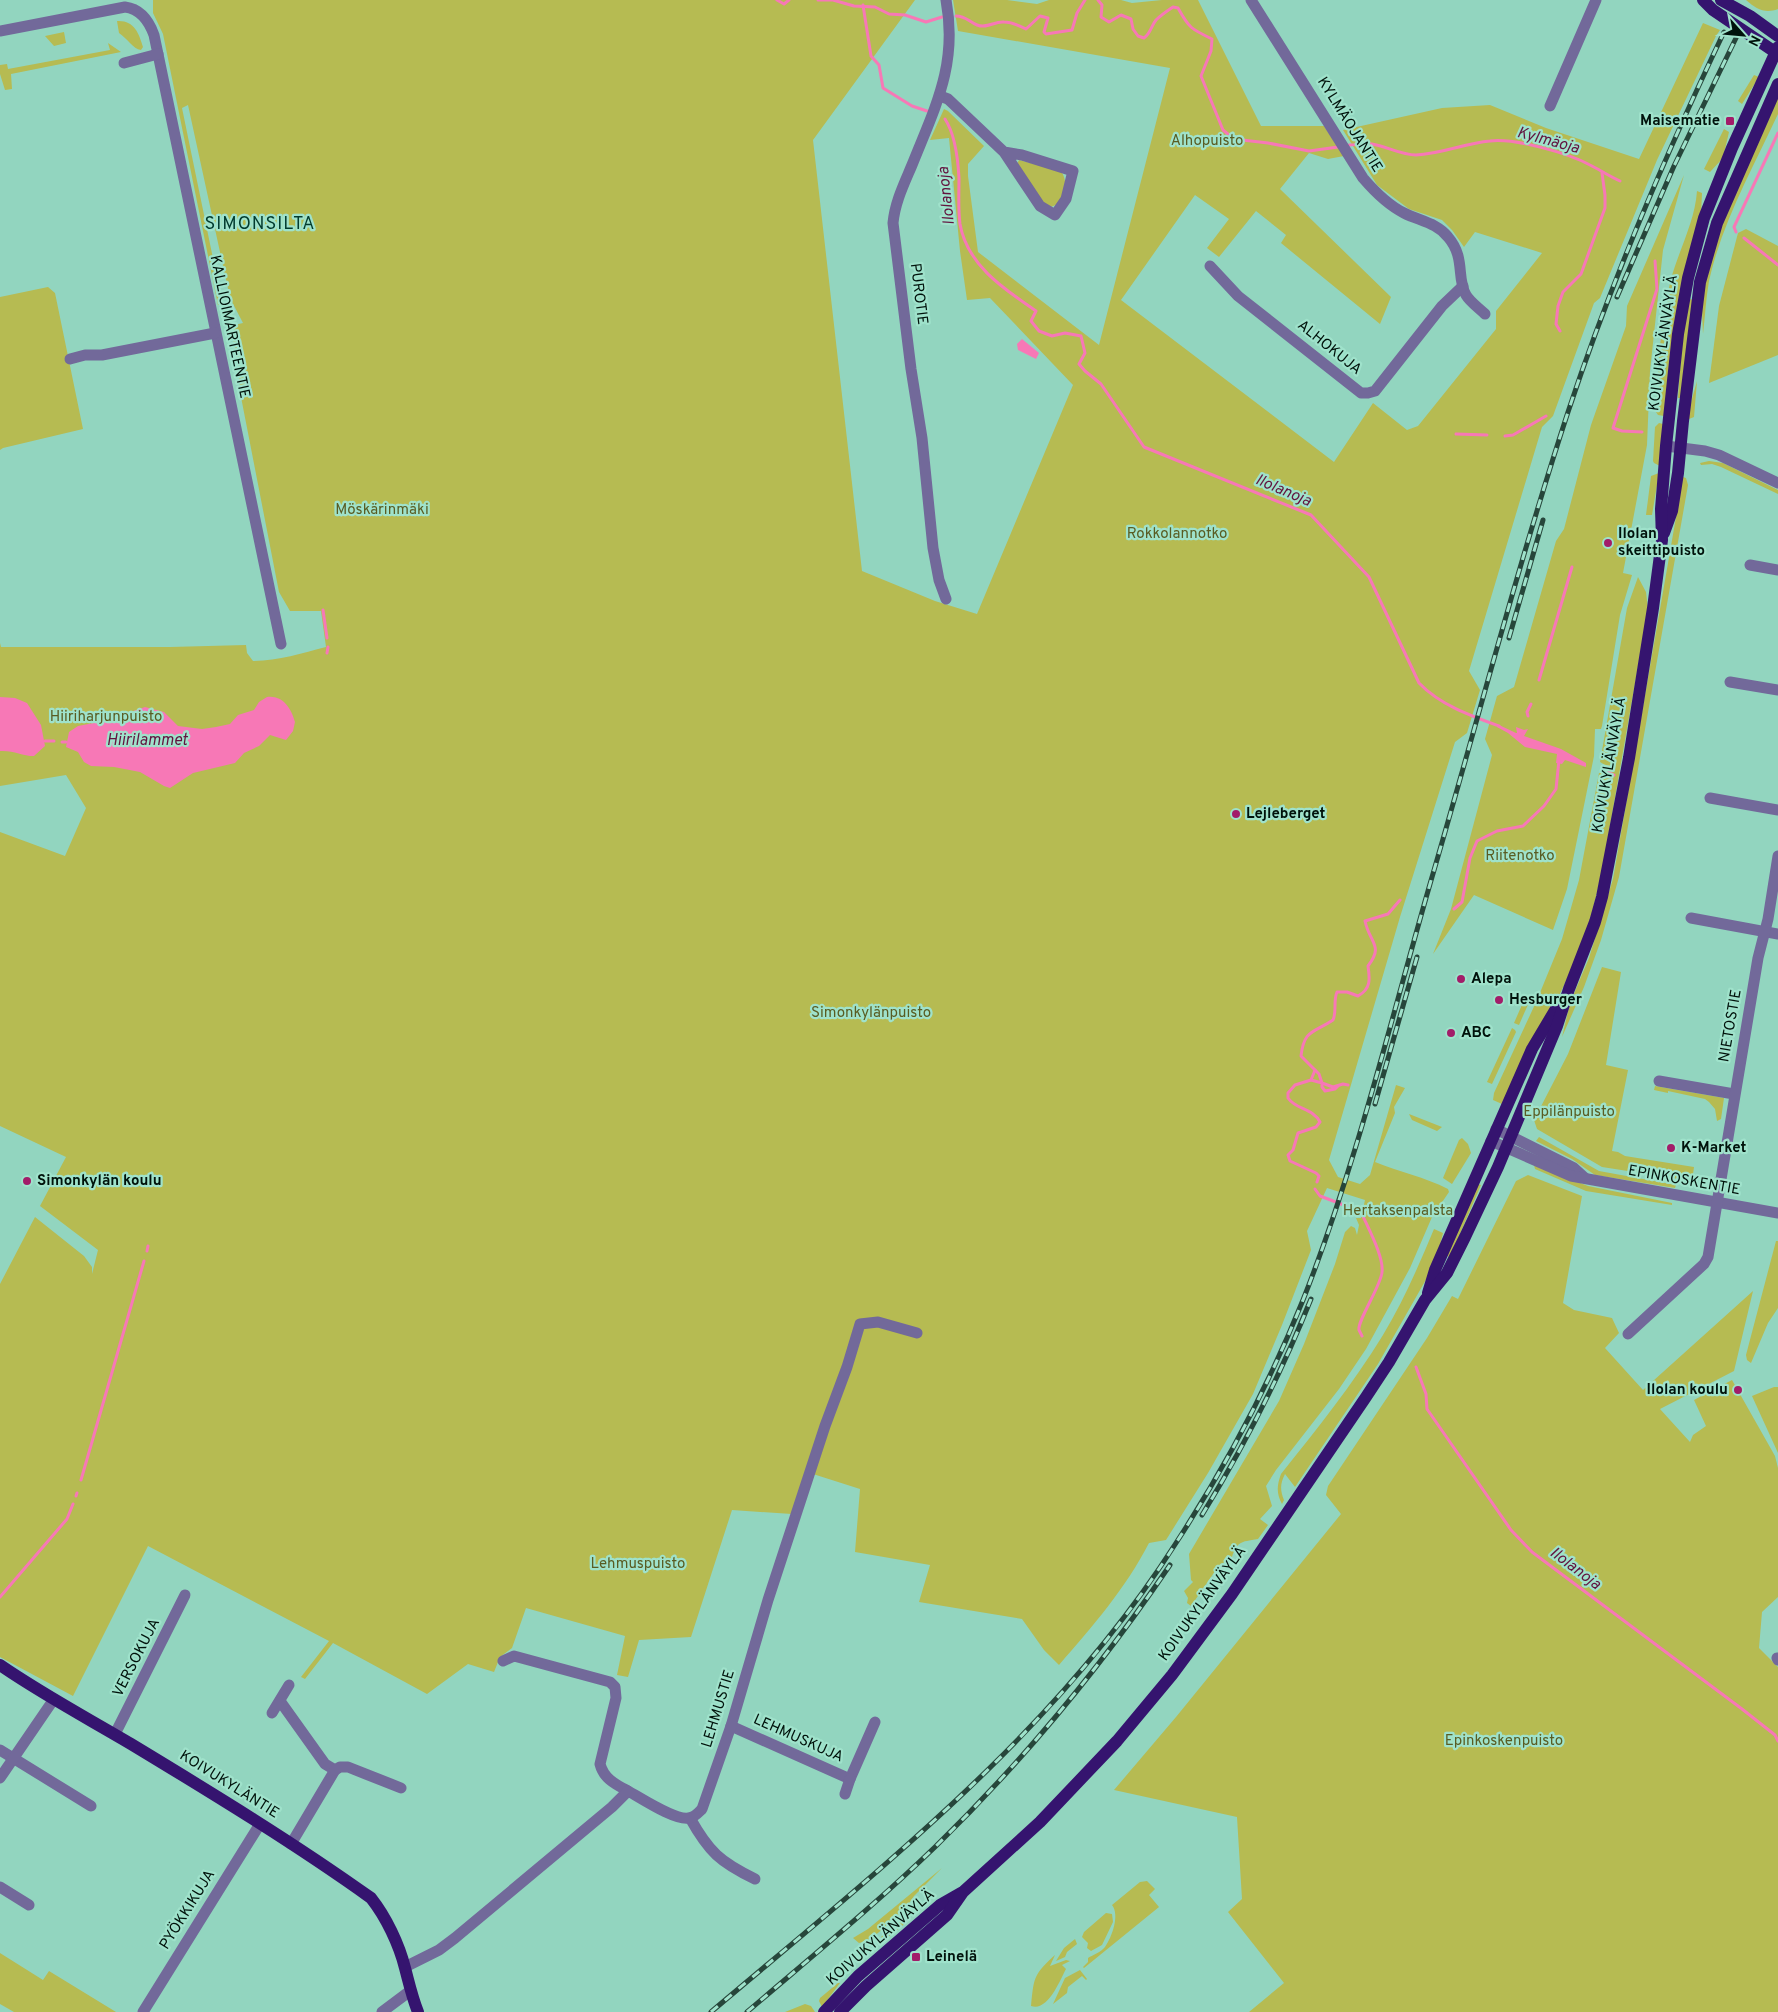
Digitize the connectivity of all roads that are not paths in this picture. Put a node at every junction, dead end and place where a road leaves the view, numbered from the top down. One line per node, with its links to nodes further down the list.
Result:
1 (946, 0): 12 (street, PUROTIE)
2 (1251, 0): 16 (street, KYLMÄOJANTIE)
3 (1596, 0): 13 (street)
4 (1703, 0): 8 (main road)
5 (1721, 0): 7 (main road)
6 (0, 31): 9 (street, KALLIOIMARTEENTIE)
7 (1778, 36)
8 (1777, 51): 20 (main road, KOIVUKYLÄNVÄYLÄ)
9 (158, 54): 10 (street); 18 (street, KALLIOIMARTEENTIE)
10 (124, 63)
11 (1778, 84): 21 (main road, KOIVUKYLÄNVÄYLÄ)
12 (940, 96): 14 (street); 26 (street, PUROTIE)
13 (1550, 106)
14 (1004, 152): 14 (street)
15 (1210, 266): 16 (street, ALHOKUJA)
16 (1463, 286): 17 (street, KYLMÄOJANTIE)
17 (1485, 314)
18 (215, 332): 19 (street); 27 (street, KALLIOIMARTEENTIE)
19 (70, 359)
20 (1666, 446): 21 (street); 23 (main road, KOIVUKYLÄNVÄYLÄ)
21 (1681, 448): 22 (street); 23 (main road, KOIVUKYLÄNVÄYLÄ)
22 (1778, 483)
23 (1662, 540): 36 (main road, KOIVUKYLÄNVÄYLÄ)
24 (1750, 565): 25 (street)
25 (1778, 570)
26 (946, 599)
27 (282, 644)
28 (1730, 682): 29 (street)
29 (1778, 690)
30 (1710, 798): 31 (street)
31 (1778, 810)
32 (1778, 856): 34 (street, NIETOSTIE)
33 (1691, 918): 34 (street)
34 (1764, 932): 35 (street); 38 (street, NIETOSTIE)
35 (1778, 934)
36 (1568, 990): 39 (main road, KOIVUKYLÄNVÄYLÄ); 40 (main road, KOIVUKYLÄNVÄYLÄ)
37 (1658, 1081): 38 (street)
38 (1734, 1094): 43 (street, NIETOSTIE)
39 (1493, 1135): 40 (street, EPINKOSKENTIE); 41 (street, EPINKOSKENTIE); 45 (main road, KOIVUKYLÄNVÄYLÄ)
40 (1510, 1136): 41 (main road, KOIVUKYLÄNVÄYLÄ); 42 (street, EPINKOSKENTIE)
41 (1506, 1148): 42 (street, EPINKOSKENTIE); 45 (main road, KOIVUKYLÄNVÄYLÄ)
42 (1585, 1178): 43 (street, EPINKOSKENTIE)
43 (1717, 1202): 44 (street, EPINKOSKENTIE); 47 (street, NIETOSTIE)
44 (1778, 1213)
45 (1425, 1300): 72 (main road, KOIVUKYLÄNVÄYLÄ)
46 (917, 1333): 56 (street, LEHMUSTIE)
47 (1628, 1334)
48 (185, 1594): 57 (street, VERSOKUJA)
49 (503, 1660): 64 (street)
50 (0, 1666): 52 (main road, KOIVUKYLÄNTIE)
51 (289, 1685): 53 (street)
52 (54, 1700): 57 (main road, KOIVUKYLÄNTIE); 59 (street)
53 (280, 1700): 54 (street); 60 (street)
54 (272, 1713)
55 (875, 1722): 62 (street, LEHMUSKUJA)
56 (731, 1726): 62 (street, LEHMUSKUJA); 67 (street, LEHMUSTIE)
57 (115, 1734): 68 (main road, KOIVUKYLÄNTIE)
58 (0, 1750): 59 (street)
59 (14, 1758): 61 (street); 66 (street)
60 (335, 1770): 63 (street); 69 (street)
61 (0, 1778)
62 (850, 1779): 65 (street)
63 (400, 1788)
64 (628, 1791): 67 (street); 74 (street)
65 (845, 1794)
66 (91, 1806)
67 (690, 1818): 70 (street)
68 (260, 1824): 69 (main road, KOIVUKYLÄNTIE); 76 (street, PYÖKKIKUJA)
69 (290, 1844): 74 (main road, KOIVUKYLÄNTIE)
70 (755, 1879)
71 (0, 1887): 73 (street)
72 (963, 1892): 79 (main road, KOIVUKYLÄNVÄYLÄ); 80 (main road, KOIVUKYLÄNVÄYLÄ)
73 (29, 1905)
74 (405, 1967): 75 (main road, KOIVUKYLÄNTIE)
75 (410, 1991): 77 (street); 78 (main road, KOIVUKYLÄNTIE)
76 (143, 2012)
77 (382, 2012)
78 (418, 2012)
79 (824, 2012)
80 (840, 2012)

